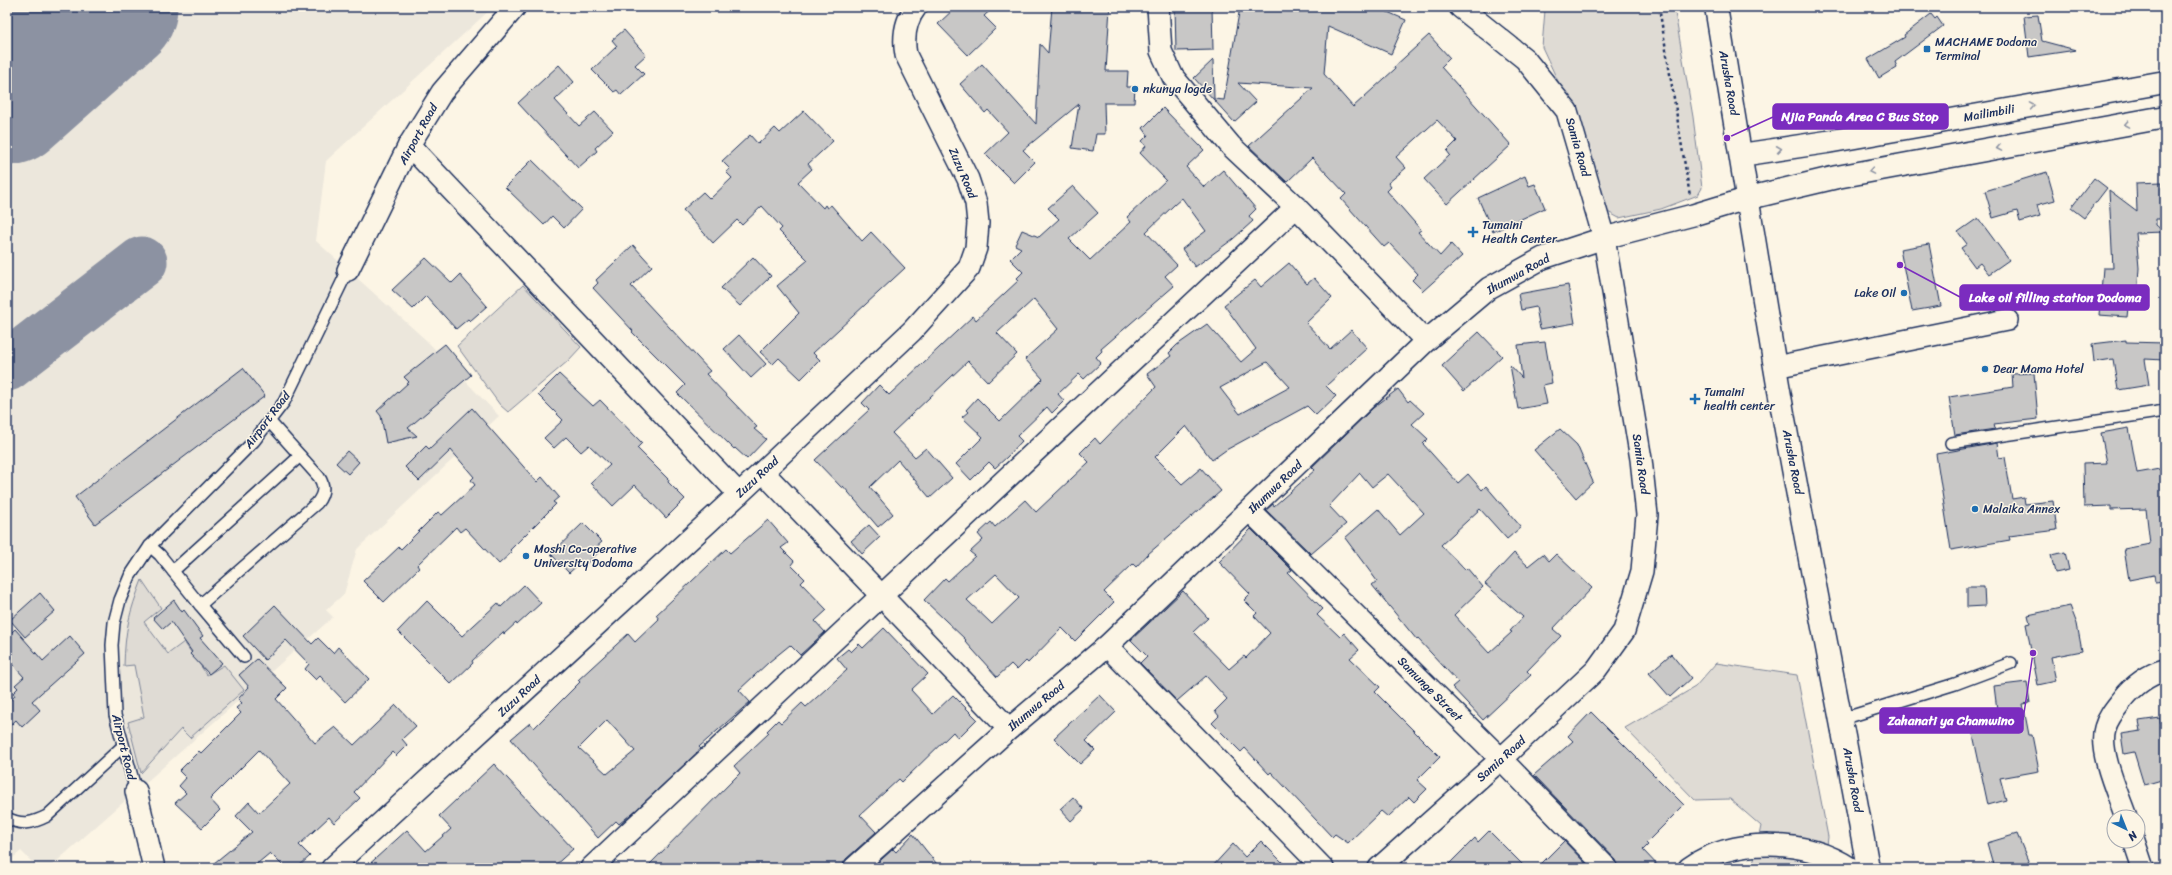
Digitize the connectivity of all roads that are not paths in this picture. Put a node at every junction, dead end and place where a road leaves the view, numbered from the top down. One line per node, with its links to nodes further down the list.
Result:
1 (515, 7): 8 (street, Airport Road)
2 (916, 7): 21 (street, Zuzu Road)
3 (1158, 7): 11 (street)
4 (1460, 7): 12 (street, Samia Road)
5 (1716, 7): 9 (main road, Arusha Road)
6 (2165, 82): 9 (main road, Mailimbili, one-way to 6)
7 (2165, 117): 10 (main road, one-way to 10)
8 (410, 145): 13 (street, Airport Road); 22 (street)
9 (1741, 155): 10 (main road, Arusha Road)
10 (1749, 198): 12 (street, Ihumwa Road); 16 (main road, Arusha Road)
11 (1296, 207): 15 (street); 26 (street)
12 (1604, 238): 15 (street, Ihumwa Road); 35 (street, Samia Road)
13 (348, 270): 18 (lane, Airport Road)
14 (2007, 320): 16 (street)
15 (1426, 341): 23 (street, Ihumwa Road)
16 (1775, 367): 32 (main road, Arusha Road)
17 (2165, 411): 19 (lane)
18 (269, 421): 20 (lane); 24 (lane, Airport Road)
19 (1952, 443)
20 (300, 456): 25 (lane); 27 (lane)
21 (763, 472): 22 (street, Zuzu Road); 26 (street)
22 (739, 494): 41 (street, Zuzu Road)
23 (1250, 511): 28 (street, Ihumwa Road); 35 (street, Samunge Street)
24 (150, 546): 25 (lane); 34 (lane, Airport Road)
25 (173, 571): 27 (lane)
26 (881, 594): 33 (street); 42 (street)
27 (200, 605): 29 (lane)
28 (1107, 646): 33 (street, Ihumwa Road); 44 (street)
29 (244, 657)
30 (2011, 663): 32 (lane)
31 (2165, 670): 37 (street)
32 (1842, 719): 49 (main road, Arusha Road)
33 (1009, 729): 43 (street, Ihumwa Road)
34 (123, 746): 36 (lane, Airport Road); 38 (lane)
35 (1501, 759): 45 (street, Samia Road); 46 (street, Samunge Street)
36 (136, 792): 40 (street, Airport Road)
37 (2123, 809)
38 (7, 818)
39 (2137, 849): 50 (street)
40 (154, 868)
41 (332, 868)
42 (591, 868)
43 (854, 868)
44 (1323, 868)
45 (1379, 868)
46 (1607, 868)
47 (1689, 868): 48 (street)
48 (1850, 868)
49 (1868, 868)
50 (2143, 868)

